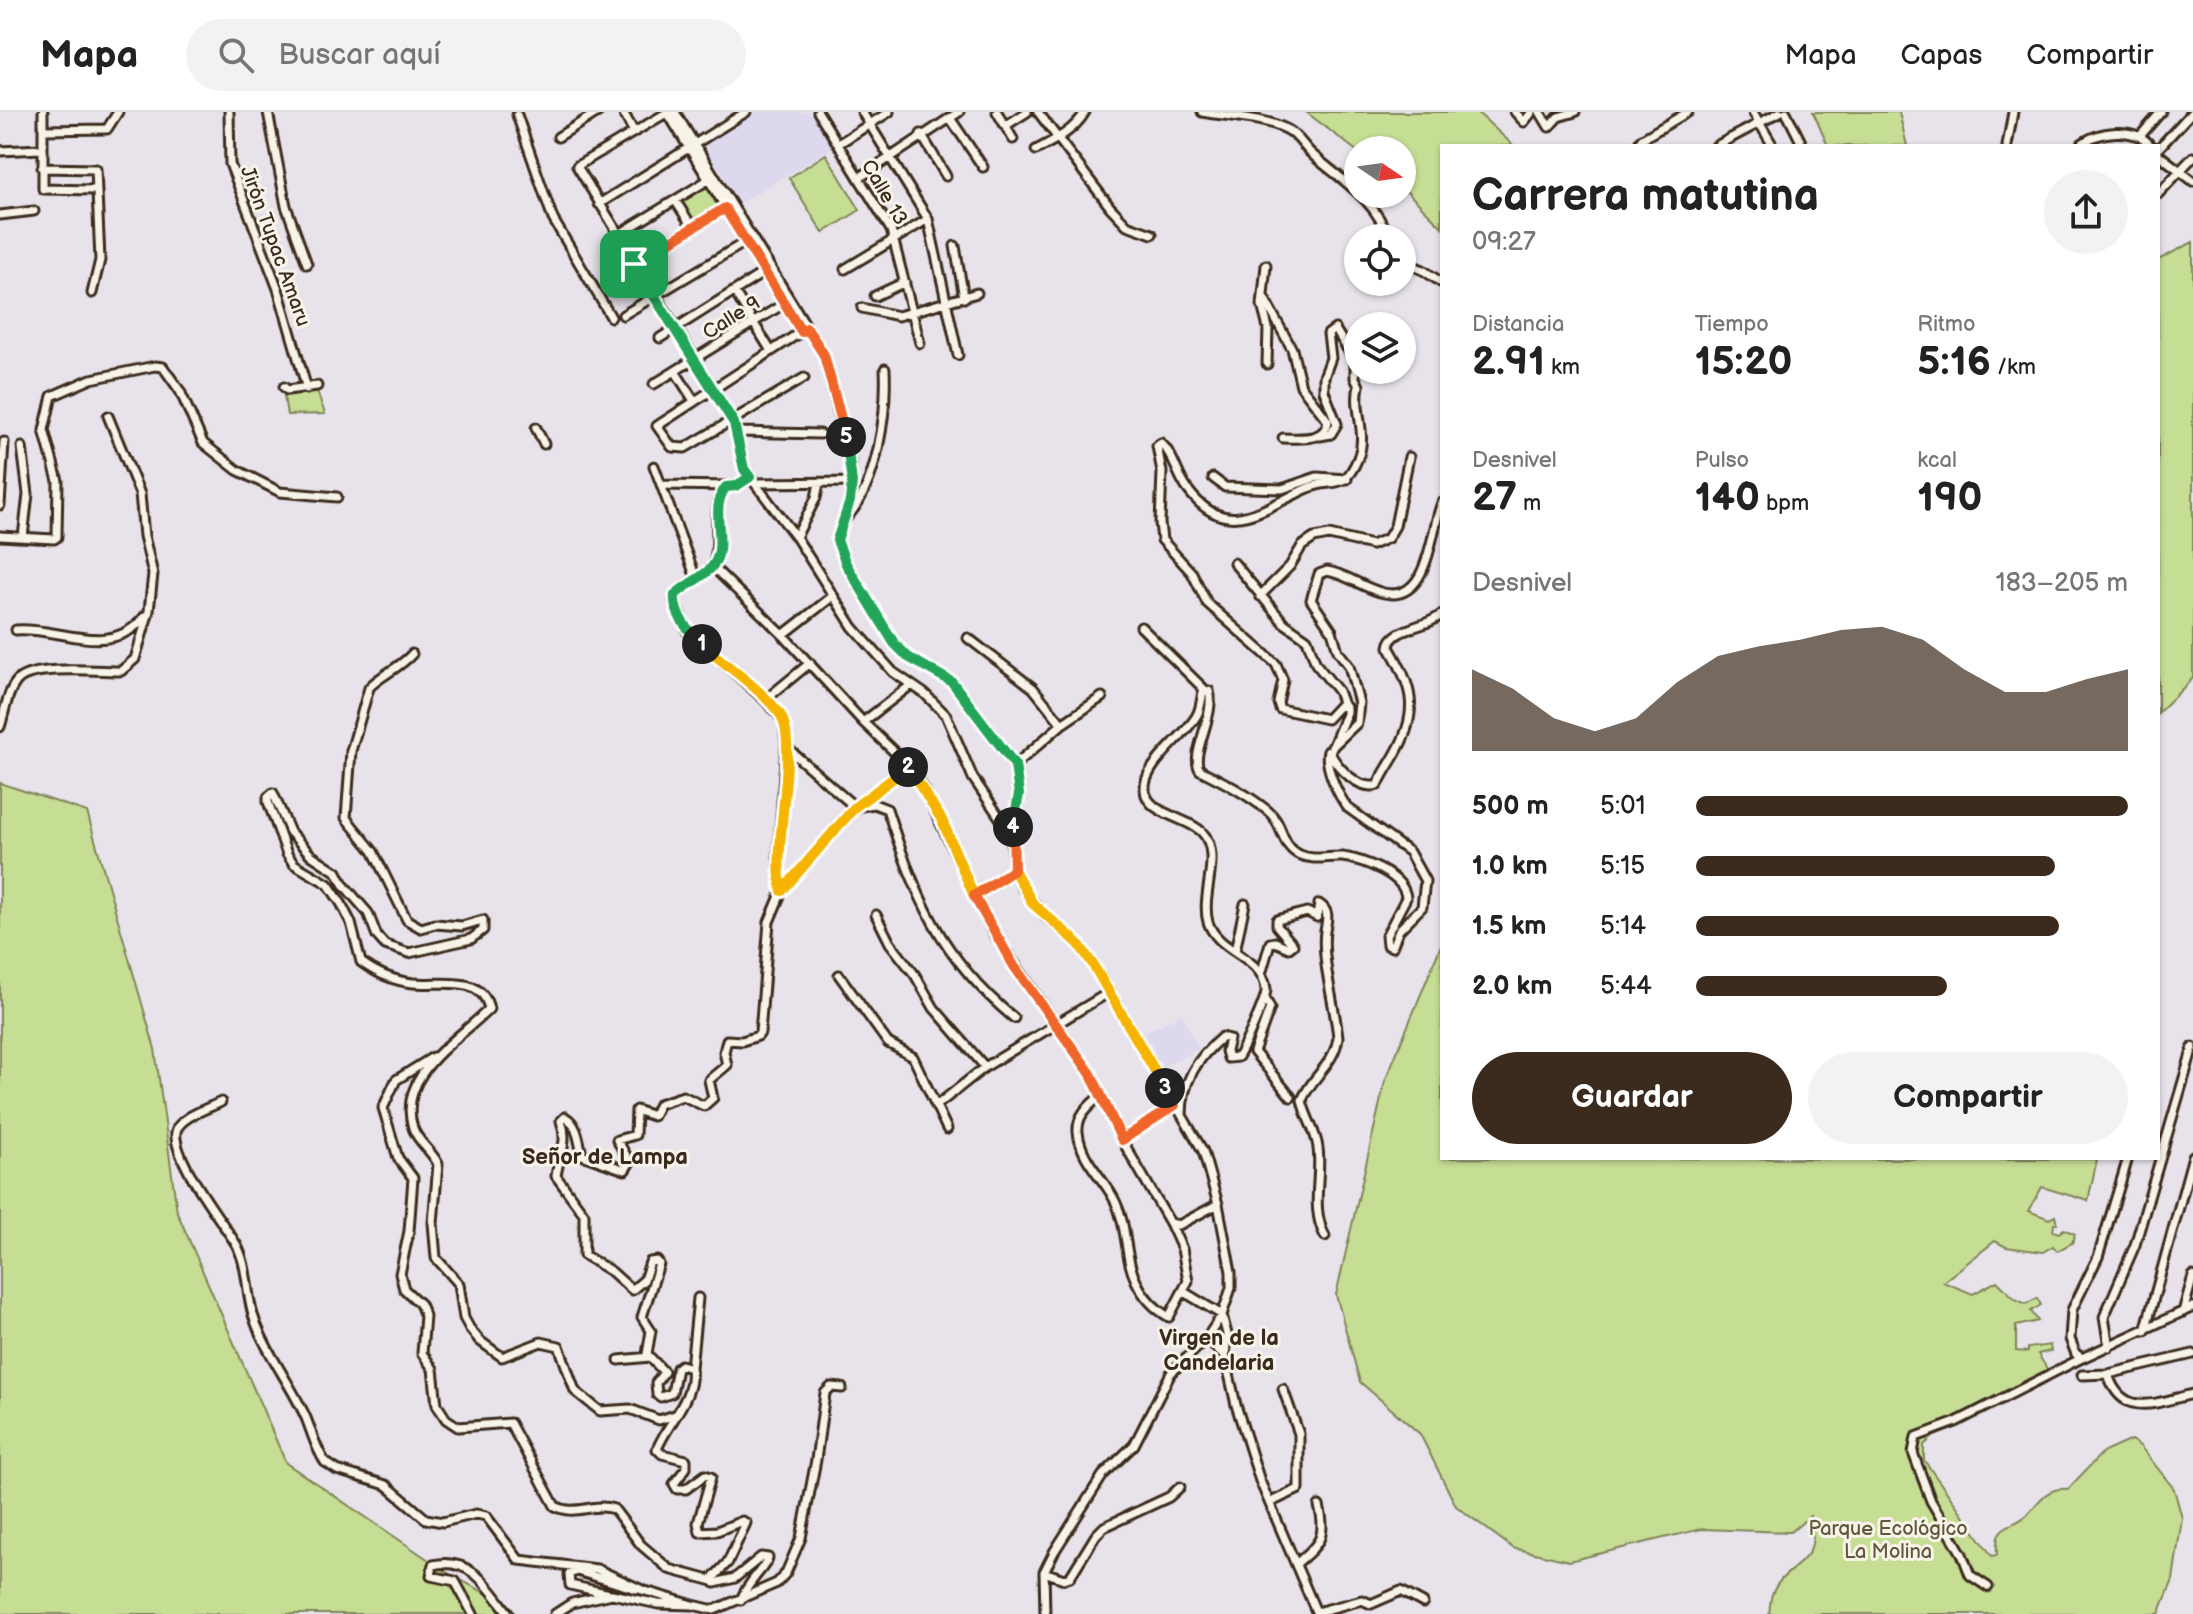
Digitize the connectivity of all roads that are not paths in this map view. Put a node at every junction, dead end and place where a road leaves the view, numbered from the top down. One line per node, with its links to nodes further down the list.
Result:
1 (43, 112): 36 (street)
2 (118, 112): 36 (street)
3 (229, 112): 117 (street, Jirón Tupac Amaru)
4 (268, 112): 81 (street)
5 (598, 112): 40 (street)
6 (623, 112): 37 (street)
7 (668, 112): 37 (street); 51 (street)
8 (675, 112): 51 (street)
9 (746, 112): 51 (street)
10 (818, 112): 43 (street, Calle 13)
11 (862, 112): 33 (street)
12 (889, 112): 33 (street)
13 (959, 112): 31 (street)
14 (997, 112): 35 (street)
15 (1027, 112): 35 (street)
16 (1038, 112): 42 (street)
17 (1085, 112): 42 (street)
18 (1202, 112): 32 (street)
19 (1260, 112): 32 (street)
20 (1515, 112): 21 (street)
21 (1532, 112)
22 (1540, 112): 23 (street)
23 (1575, 112)
24 (1688, 112): 44 (street)
25 (1753, 112): 34 (street)
26 (1783, 112): 34 (street); 47 (street)
27 (2013, 112): 48 (street)
28 (2161, 112): 39 (street)
29 (2192, 112): 53 (street)
30 (517, 115): 101 (street)
31 (950, 118): 38 (street); 59 (street)
32 (1261, 122): 74 (street)
33 (869, 124): 43 (street); 57 (street)
34 (1760, 124): 45 (street); 46 (street)
35 (1005, 126): 41 (street)
36 (43, 130): 52 (street)
37 (634, 132): 69 (street)
38 (921, 134): 57 (street); 62 (street)
39 (2141, 135): 49 (street); 50 (street)
40 (558, 137)
41 (1013, 139)
42 (1058, 139): 54 (street); 76 (street)
43 (838, 144): 63 (street, Calle 13)
44 (1638, 144)
45 (1720, 144)
46 (1772, 144)
47 (1802, 144)
48 (2007, 144)
49 (2082, 144)
50 (2149, 144)
51 (692, 146): 64 (street); 69 (street); 104 (street)
52 (41, 149): 55 (street); 60 (street)
53 (2160, 149)
54 (1036, 150)
55 (0, 151)
56 (2160, 153): 61 (street)
57 (889, 156): 63 (street); 73 (street)
58 (2193, 157): 61 (street)
59 (983, 167)
60 (42, 168): 66 (street); 66 (street)
61 (2179, 172): 65 (street); 67 (street)
62 (946, 176)
63 (859, 178): 78 (street, Calle 13)
64 (708, 180): 68 (street); 70 (street)
65 (2193, 181)
66 (95, 190): 90 (street)
67 (2160, 192)
68 (675, 200): 75 (street); 77 (street)
69 (599, 204): 77 (street)
70 (725, 208): 75 (street); 79 (street)
71 (34, 211): 72 (street)
72 (0, 215)
73 (928, 219): 78 (street); 97 (street)
74 (1381, 224)
75 (693, 228): 82 (street)
76 (1152, 234)
77 (618, 235): 82 (street)
78 (894, 238): 85 (street); 87 (street, Calle 13)
79 (747, 241): 86 (street); 92 (street)
80 (955, 246): 95 (street)
81 (307, 264)
82 (634, 264): 92 (street)
83 (1266, 265): 94 (street)
84 (1416, 267): 88 (street)
85 (845, 269)
86 (766, 271): 89 (street); 96 (street)
87 (905, 282): 93 (street); 99 (street, Calle 13)
88 (1440, 282)
89 (734, 291): 102 (street); 103 (street)
90 (92, 293)
91 (977, 293): 95 (street)
92 (655, 296): 100 (street); 103 (street)
93 (875, 296)
94 (1263, 296): 110 (street); 125 (street)
95 (964, 298): 97 (street)
96 (785, 303): 102 (street, Calle 9); 104 (street)
97 (946, 304): 99 (street); 108 (street)
98 (862, 308): 99 (street)
99 (912, 313): 106 (street, Calle 13)
100 (623, 315)
101 (611, 317)
102 (753, 322): 107 (street); 109 (street, Calle 9)
103 (675, 329): 105 (street); 109 (street)
104 (804, 330): 107 (street); 135 (street)
105 (660, 338)
106 (920, 343)
107 (771, 351): 118 (street)
108 (958, 355)
109 (693, 360): 112 (street, Calle 9); 118 (street)
110 (1267, 364)
111 (885, 369): 142 (street)
112 (675, 371): 114 (street, Calle 9); 119 (street)
113 (804, 378): 121 (street)
114 (654, 384)
115 (317, 386): 117 (street)
116 (284, 387): 117 (street)
117 (307, 389)
118 (712, 389): 119 (street); 121 (street)
119 (694, 401): 121 (street)
120 (108, 416): 151 (street)
121 (731, 419): 123 (street)
122 (536, 428): 128 (street)
123 (737, 432): 124 (street); 134 (street)
124 (820, 434)
125 (1320, 436): 126 (street); 133 (street)
126 (1283, 438)
127 (4, 442): 140 (street)
128 (544, 444)
129 (22, 447): 144 (street)
130 (1409, 457): 150 (street)
131 (654, 466): 137 (street)
132 (1213, 478): 133 (street)
133 (1347, 479): 163 (street)
134 (753, 480): 136 (street); 138 (street); 145 (street)
135 (852, 482): 136 (street); 142 (street)
136 (819, 483): 145 (street)
137 (663, 485): 138 (street); 148 (street)
138 (726, 487): 147 (street)
139 (337, 497): 144 (street)
140 (0, 505)
141 (1440, 510): 168 (street)
142 (845, 520): 169 (street)
143 (0, 536): 144 (street)
144 (23, 537)
145 (796, 537): 149 (street)
146 (1234, 563): 150 (street)
147 (713, 567): 148 (street); 155 (street)
148 (696, 578): 162 (street)
149 (833, 596): 155 (street); 159 (street)
150 (1260, 596): 163 (street)
151 (149, 611): 154 (street); 166 (street)
152 (1440, 615): 168 (street)
153 (1141, 627): 160 (street)
154 (16, 630)
155 (783, 635): 158 (street)
156 (968, 638): 165 (street)
157 (412, 654): 186 (street)
158 (810, 663): 162 (street); 164 (street)
159 (911, 685): 164 (street); 172 (street)
160 (1206, 691): 168 (street); 178 (street)
161 (1102, 697): 165 (street)
162 (765, 700): 167 (street)
163 (1343, 705): 168 (street)
164 (863, 722): 170 (street)
165 (1062, 724): 169 (street)
166 (0, 727)
167 (786, 747): 171 (street); 174 (street)
168 (1331, 749)
169 (1015, 765): 172 (street)
170 (909, 766): 171 (street); 175 (street)
171 (855, 807): 174 (street); 183 (street)
172 (1011, 834): 173 (street)
173 (1014, 870): 175 (street); 181 (street)
174 (782, 891): 214 (street)
175 (974, 896): 184 (street)
176 (1245, 904): 178 (street)
177 (876, 915): 187 (street)
178 (1235, 951): 179 (street)
179 (1262, 971): 182 (street); 202 (street)
180 (839, 975): 194 (street)
181 (1108, 993): 184 (street); 193 (street)
182 (1265, 998): 191 (street); 195 (street)
183 (1014, 1018)
184 (1058, 1024): 187 (street); 190 (street)
185 (2193, 1047): 188 (street)
186 (438, 1056): 223 (street); 229 (street)
187 (985, 1067): 194 (street)
188 (2184, 1073): 189 (street); 211 (street)
189 (2193, 1078)
190 (1099, 1097): 197 (street); 204 (street)
191 (1291, 1097)
192 (221, 1102): 231 (street)
193 (1175, 1105): 195 (street); 197 (street)
194 (936, 1106): 196 (street)
195 (1182, 1117): 200 (street)
196 (947, 1129)
197 (1122, 1140): 201 (street)
198 (2193, 1156): 209 (street)
199 (2127, 1160): 215 (street)
200 (1218, 1204): 201 (street); 208 (street)
201 (1170, 1223): 204 (street)
202 (1325, 1236)
203 (2193, 1276): 207 (street)
204 (1184, 1292): 208 (street)
205 (698, 1298): 217 (street)
206 (2193, 1307): 207 (street)
207 (2183, 1312): 209 (street)
208 (1222, 1315): 210 (street); 213 (street)
209 (2145, 1331): 211 (street)
210 (1206, 1339): 213 (street); 228 (street)
211 (2109, 1347): 215 (street)
212 (2193, 1354): 218 (street)
213 (1225, 1356): 225 (street)
214 (650, 1357): 216 (street); 217 (street)
215 (2082, 1358): 230 (street)
216 (619, 1360)
217 (691, 1368): 223 (street)
218 (2108, 1374): 219 (street); 222 (street)
219 (2082, 1375)
220 (842, 1388): 233 (street)
221 (1283, 1389): 225 (street)
222 (2193, 1394)
223 (675, 1415): 229 (street)
224 (1180, 1487): 228 (street)
225 (1271, 1502): 227 (street)
226 (1319, 1506): 227 (street)
227 (1297, 1563): 238 (street)
228 (1044, 1572): 242 (street)
229 (713, 1581): 233 (street)
230 (1988, 1587)
231 (642, 1590): 232 (street); 236 (street)
232 (612, 1594): 236 (street); 241 (street)
233 (741, 1600): 237 (street)
234 (1423, 1603): 235 (street)
235 (1371, 1604): 238 (street); 243 (street)
236 (693, 1605): 237 (street)
237 (716, 1612)
238 (1317, 1613)
239 (473, 1614): 240 (street)
240 (509, 1614)
241 (555, 1614)
242 (1045, 1614)
243 (1367, 1614)

